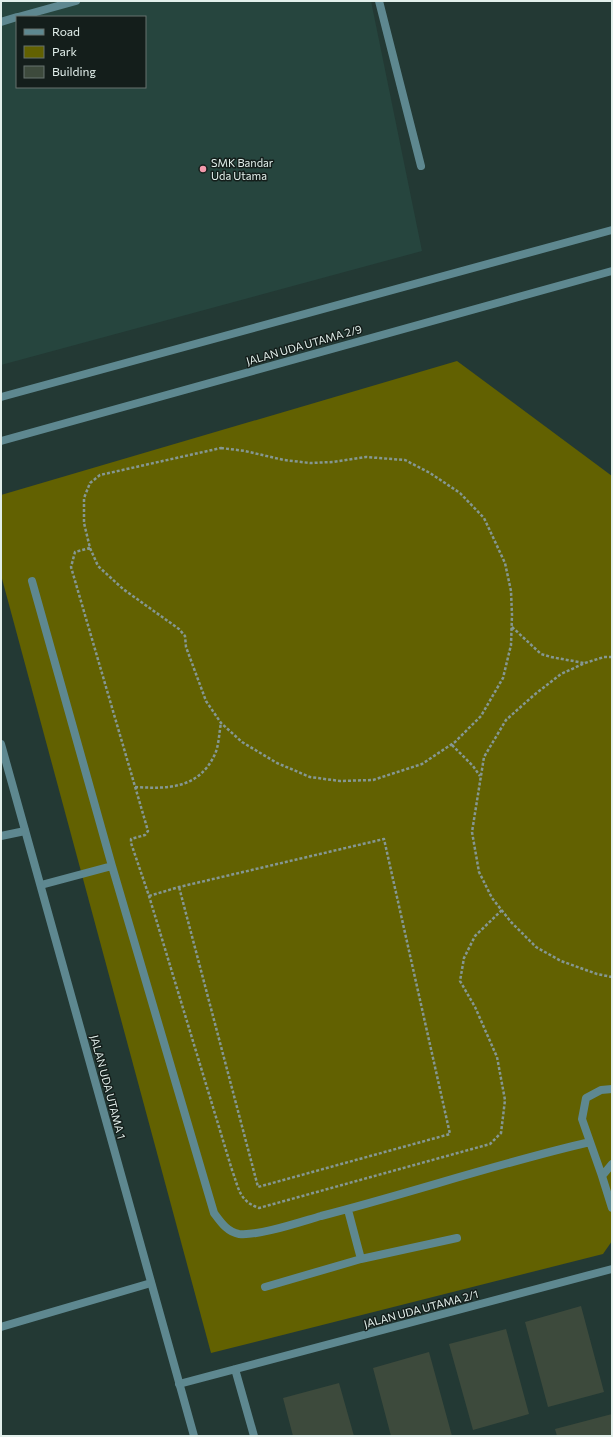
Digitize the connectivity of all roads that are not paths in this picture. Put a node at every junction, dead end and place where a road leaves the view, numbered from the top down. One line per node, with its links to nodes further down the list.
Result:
1 (76, 1): 3 (street)
2 (379, 1): 6 (street)
3 (22, 16)
4 (16, 18): 5 (street)
5 (1, 22)
6 (421, 166)
7 (612, 230): 9 (street)
8 (612, 271): 10 (street, JALAN UDA UTAMA 2/9)
9 (1, 397)
10 (1, 441)
11 (32, 581): 15 (street)
12 (1, 744): 13 (street, JALAN UDA UTAMA 1)
13 (25, 831): 14 (street); 16 (street, JALAN UDA UTAMA 1)
14 (1, 836)
15 (112, 866): 16 (street); 22 (street)
16 (41, 885): 26 (street, JALAN UDA UTAMA 1)
17 (612, 1089): 18 (street)
18 (590, 1142): 20 (street); 22 (street)
19 (612, 1164): 20 (street)
20 (602, 1176): 21 (street)
21 (612, 1208)
22 (348, 1210): 24 (street)
23 (457, 1238): 24 (street)
24 (361, 1259): 27 (street)
25 (612, 1269): 29 (street, JALAN UDA UTAMA 2/1)
26 (151, 1283): 28 (street); 30 (street, JALAN UDA UTAMA 1)
27 (265, 1287)
28 (1, 1327)
29 (235, 1370): 30 (street, JALAN UDA UTAMA 2/1); 32 (street)
30 (179, 1384): 31 (street, JALAN UDA UTAMA 1)
31 (194, 1436)
32 (254, 1436)

